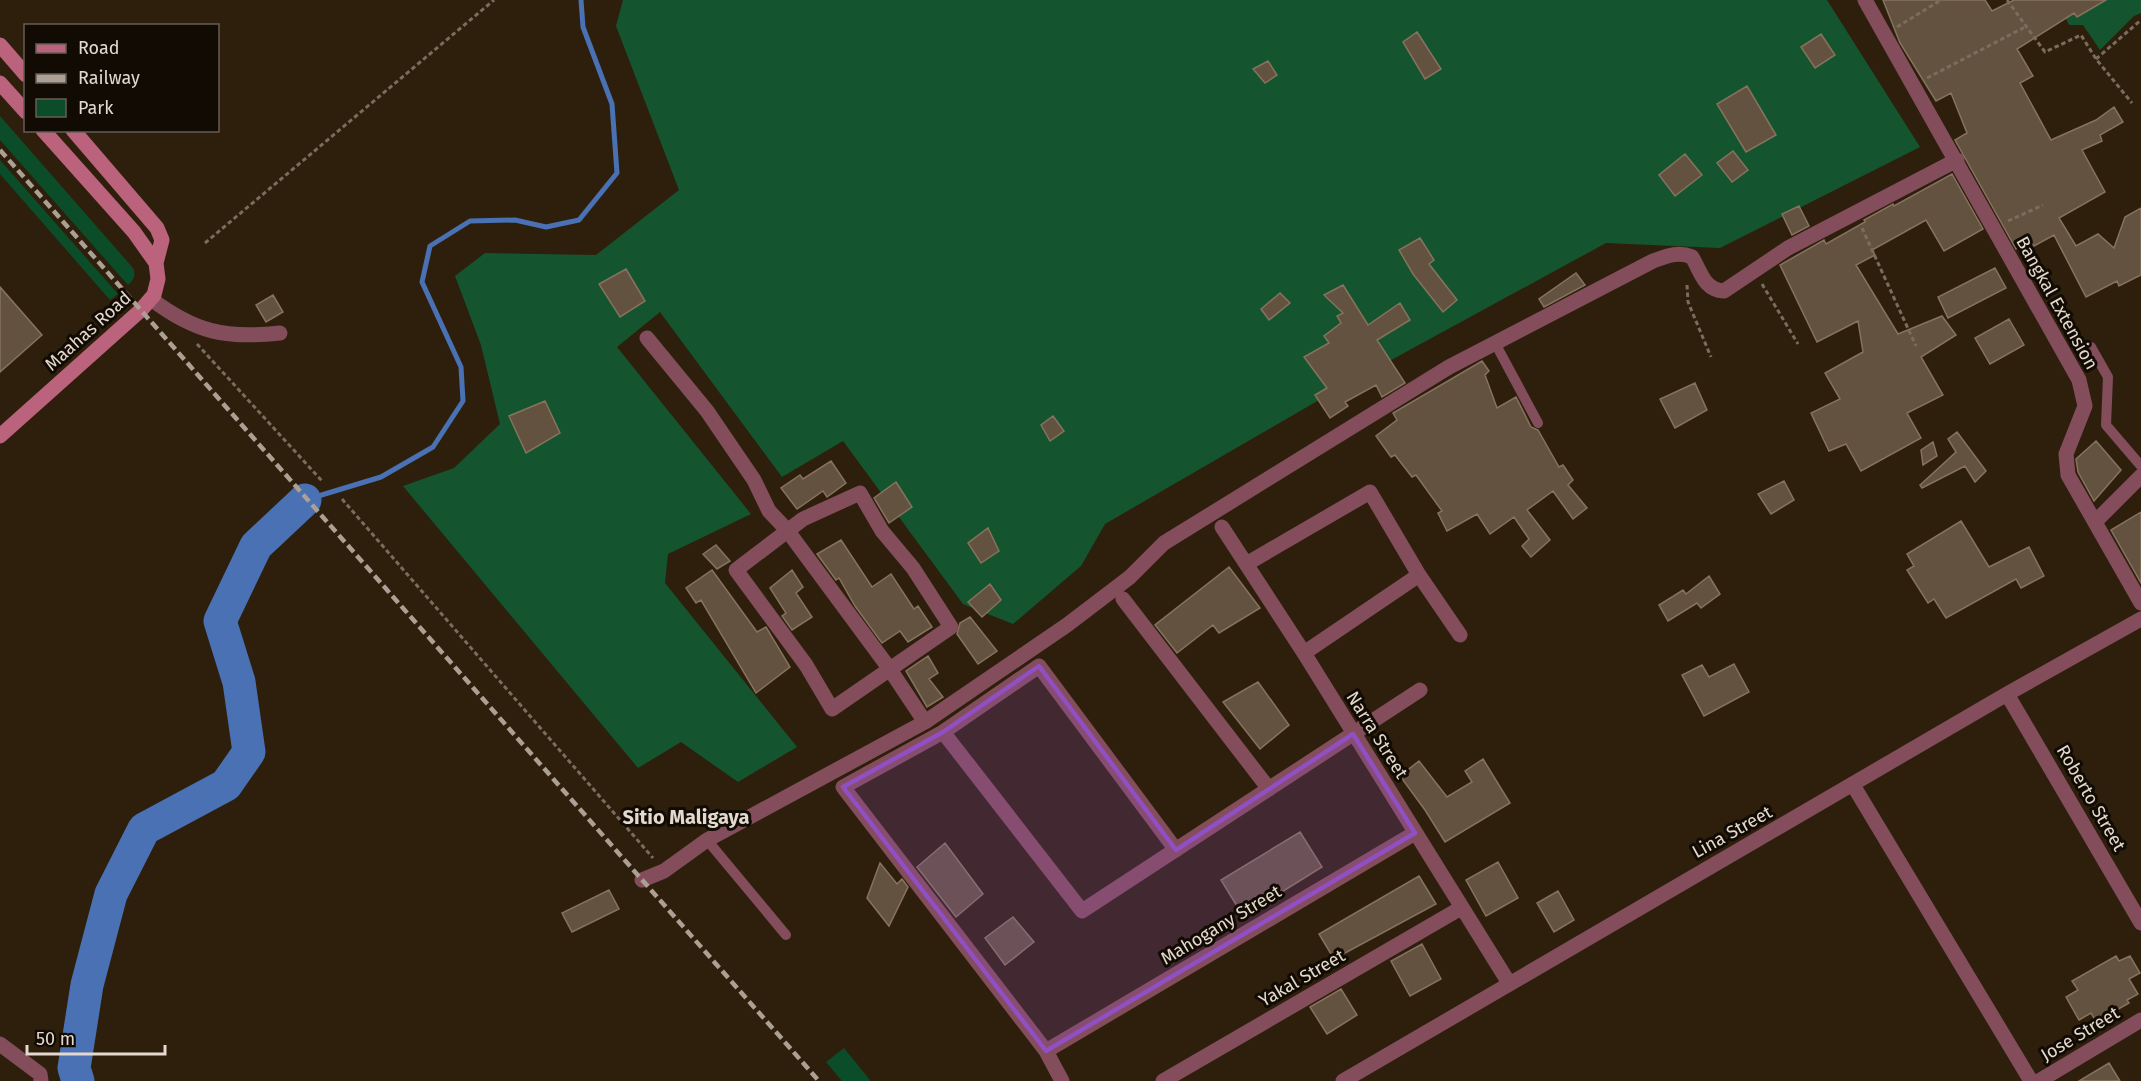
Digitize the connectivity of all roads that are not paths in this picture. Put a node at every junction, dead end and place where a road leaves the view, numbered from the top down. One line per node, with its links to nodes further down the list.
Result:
1 (1865, 0): 8 (street, Bangkal Extension)
2 (0, 45): 3 (street)
3 (24, 73)
4 (0, 83): 5 (street)
5 (24, 110)
6 (45, 132): 9 (street)
7 (76, 132): 9 (street, Maahas Road)
8 (1957, 160): 13 (street); 19 (street, Bangkal Extension)
9 (156, 263): 10 (street, Maahas Road)
10 (151, 299): 11 (street); 16 (street, Maahas Road)
11 (280, 333)
12 (647, 338): 21 (street)
13 (1495, 343): 15 (lane); 32 (street)
14 (2091, 347): 17 (lane)
15 (1538, 423)
16 (0, 436)
17 (2141, 466)
18 (2141, 476): 19 (street)
19 (2095, 522): 25 (street, Bangkal Extension)
20 (1222, 527): 22 (street, Narra Street)
21 (787, 530): 29 (street); 29 (street); 29 (street)
22 (1248, 563): 23 (street); 28 (street, Narra Street)
23 (1419, 575): 27 (street); 28 (street)
24 (1123, 599): 36 (street)
25 (2141, 603)
26 (2141, 619): 31 (street, Lina Street)
27 (1460, 635)
28 (1304, 653): 34 (street, Narra Street)
29 (889, 668): 32 (street)
30 (1420, 690): 34 (street)
31 (2007, 694): 35 (street, Lina Street); 42 (street, Roberto Street)
32 (925, 722): 38 (street)
33 (943, 732): 39 (street); 39 (street); 47 (street)
34 (1353, 734): 36 (street); 37 (street, Narra Street)
35 (1853, 785): 44 (street, Lina Street); 52 (street)
36 (1269, 789): 39 (street)
37 (1415, 833): 41 (street, Narra Street); 47 (street, Mahogany Street)
38 (707, 840): 40 (street); 43 (lane)
39 (1176, 850)
40 (642, 880)
41 (1461, 908): 44 (street, Narra Street); 50 (street, Yakal Street)
42 (2141, 923)
43 (786, 935)
44 (1509, 983): 51 (street, Lina Street)
45 (2141, 1020): 53 (street, Jose Street)
46 (0, 1044): 48 (street)
47 (1046, 1051): 49 (street)
48 (41, 1081)
49 (1062, 1081)
50 (1163, 1081)
51 (1343, 1081)
52 (2031, 1081)
53 (2039, 1081)

